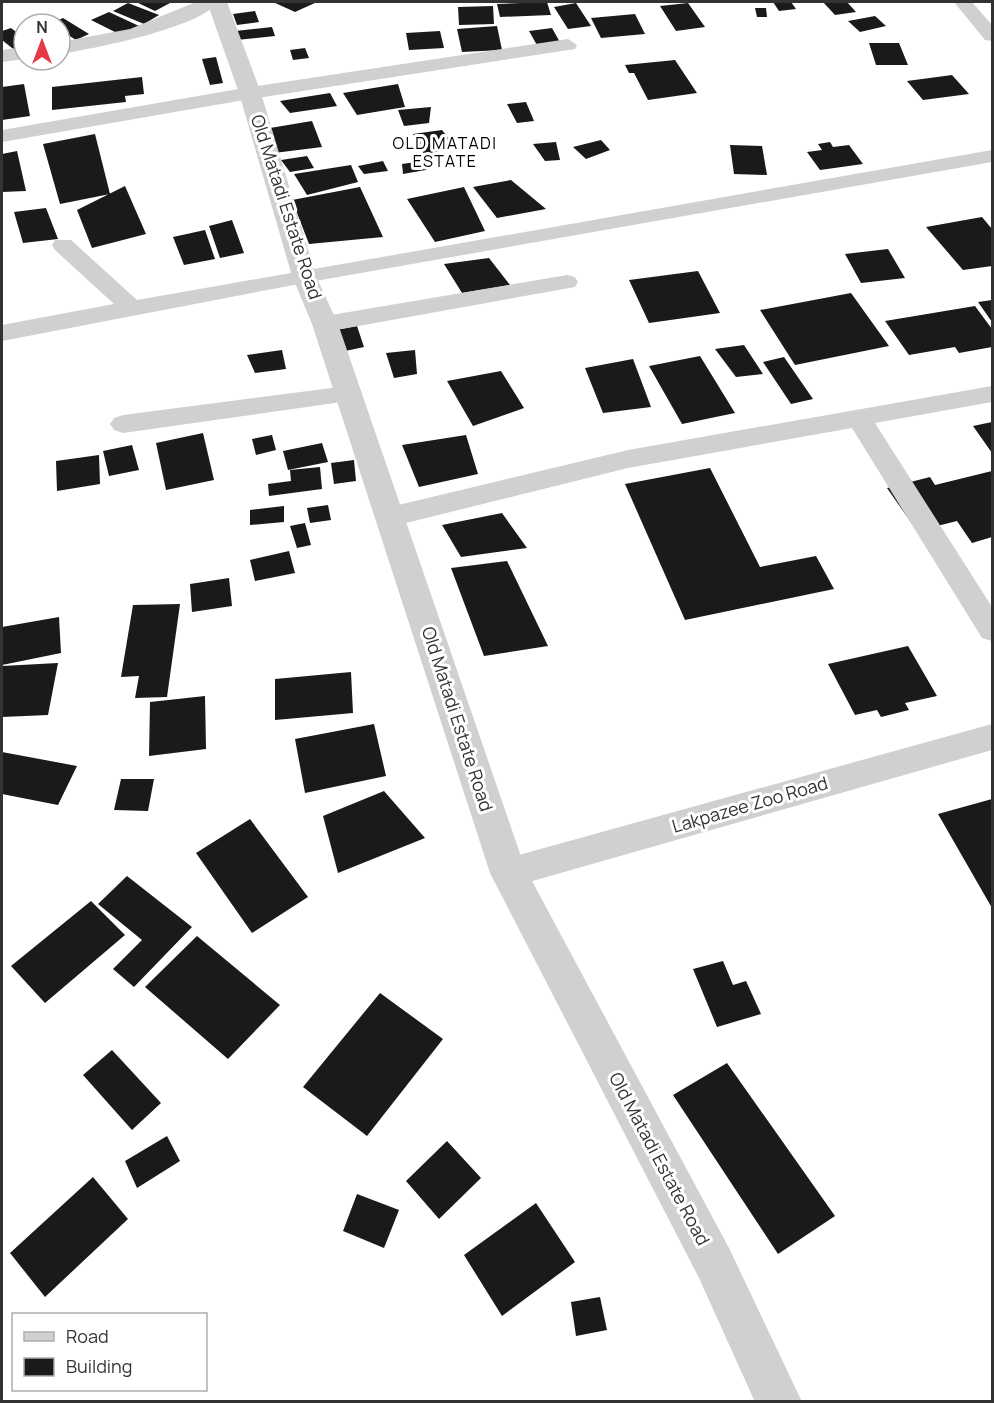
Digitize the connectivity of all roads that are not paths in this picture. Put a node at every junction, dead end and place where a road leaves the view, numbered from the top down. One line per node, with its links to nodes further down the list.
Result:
1 (209, 2): 6 (street)
2 (218, 2): 7 (street, Old Matadi Estate Road)
3 (963, 2): 4 (street)
4 (993, 36)
5 (568, 45): 7 (street)
6 (72, 46)
7 (250, 93): 8 (street); 11 (street, Old Matadi Estate Road)
8 (2, 136)
9 (993, 156): 11 (street)
10 (63, 245): 13 (street)
11 (304, 276): 13 (street); 14 (street, Old Matadi Estate Road)
12 (567, 282): 14 (street)
13 (132, 308): 15 (street)
14 (325, 324): 16 (street, Old Matadi Estate Road)
15 (2, 333)
16 (347, 394): 19 (street); 20 (street, Old Matadi Estate Road)
17 (993, 394): 18 (street)
18 (859, 418): 20 (street); 21 (street)
19 (123, 424)
20 (390, 517): 23 (street, Old Matadi Estate Road)
21 (993, 630)
22 (993, 737): 23 (street, Lakpazee Zoo Road)
23 (508, 873): 24 (street, Old Matadi Estate Road)
24 (778, 1401)

